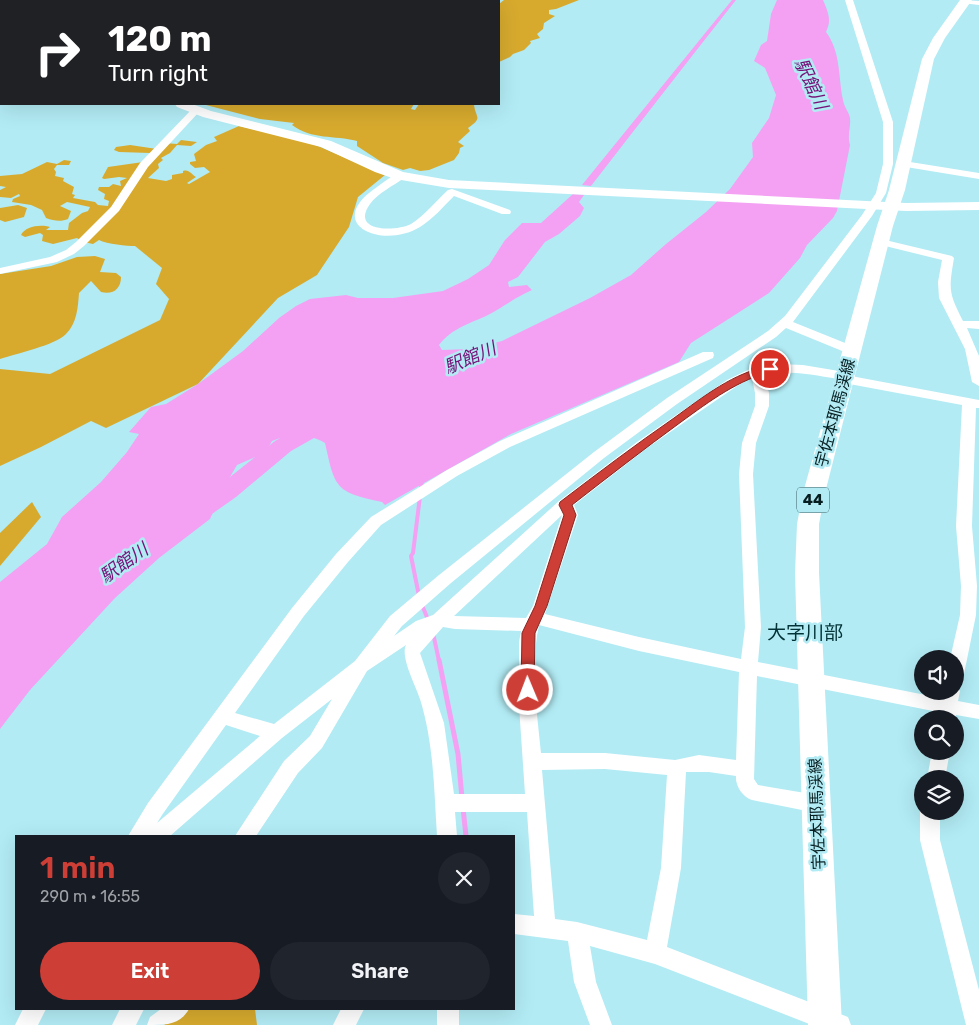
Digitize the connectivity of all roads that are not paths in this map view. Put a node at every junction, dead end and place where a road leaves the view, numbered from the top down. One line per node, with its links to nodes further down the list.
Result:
1 (849, 0): 5 (street)
2 (970, 1): 6 (main road, 宇佐本耶馬渓線 / 44)
3 (183, 105): 4 (street)
4 (196, 110): 8 (street); 13 (street)
5 (888, 122): 6 (street); 14 (street)
6 (909, 141): 7 (main road, 宇佐本耶馬渓線 / 44)
7 (904, 164): 9 (street); 12 (main road, 宇佐本耶馬渓線 / 44)
8 (400, 176): 10 (street); 11 (street)
9 (979, 176)
10 (979, 206)
11 (506, 212)
12 (881, 242): 15 (street); 18 (main road, 宇佐本耶馬渓線 / 44)
13 (0, 271)
14 (785, 323): 18 (street); 29 (street)
15 (958, 324): 16 (street); 17 (street)
16 (979, 325)
17 (975, 349): 22 (street)
18 (851, 350): 21 (main road, 宇佐本耶馬渓線 / 44)
19 (708, 355): 34 (street)
20 (757, 371): 21 (street); 24 (street); 30 (street)
21 (844, 377): 23 (street); 31 (main road, 宇佐本耶馬渓線 / 44)
22 (979, 382)
23 (974, 403): 25 (street)
24 (564, 505): 26 (street); 27 (street)
25 (973, 605): 28 (street)
26 (440, 620): 27 (street); 29 (street); 39 (street)
27 (534, 622): 30 (street); 36 (street)
28 (960, 650)
29 (361, 666): 35 (street); 45 (street)
30 (749, 666): 31 (street); 38 (street)
31 (812, 681): 32 (street); 41 (main road, 宇佐本耶馬渓線 / 44)
32 (949, 706): 33 (street)
33 (979, 712)
34 (222, 716): 35 (street); 43 (street)
35 (276, 733): 44 (street)
36 (532, 762): 37 (street); 40 (street)
37 (677, 768): 38 (street); 50 (street)
38 (744, 770): 41 (street)
39 (446, 803): 40 (street); 46 (street)
40 (536, 803): 48 (street)
41 (817, 804): 56 (main road, 宇佐本耶馬渓線 / 44)
42 (930, 820): 63 (street)
43 (139, 835)
44 (157, 835)
45 (246, 835)
46 (448, 835)
47 (515, 924): 48 (street)
48 (545, 927): 49 (street)
49 (577, 932): 50 (street); 62 (street)
50 (655, 953): 56 (street)
51 (34, 1010): 57 (street)
52 (132, 1010): 58 (street)
53 (177, 1010): 59 (street)
54 (352, 1010): 60 (street)
55 (448, 1010): 61 (street)
56 (830, 1024)
57 (26, 1025)
58 (123, 1025)
59 (158, 1025)
60 (344, 1025)
61 (448, 1025)
62 (601, 1025)
63 (977, 1025)

